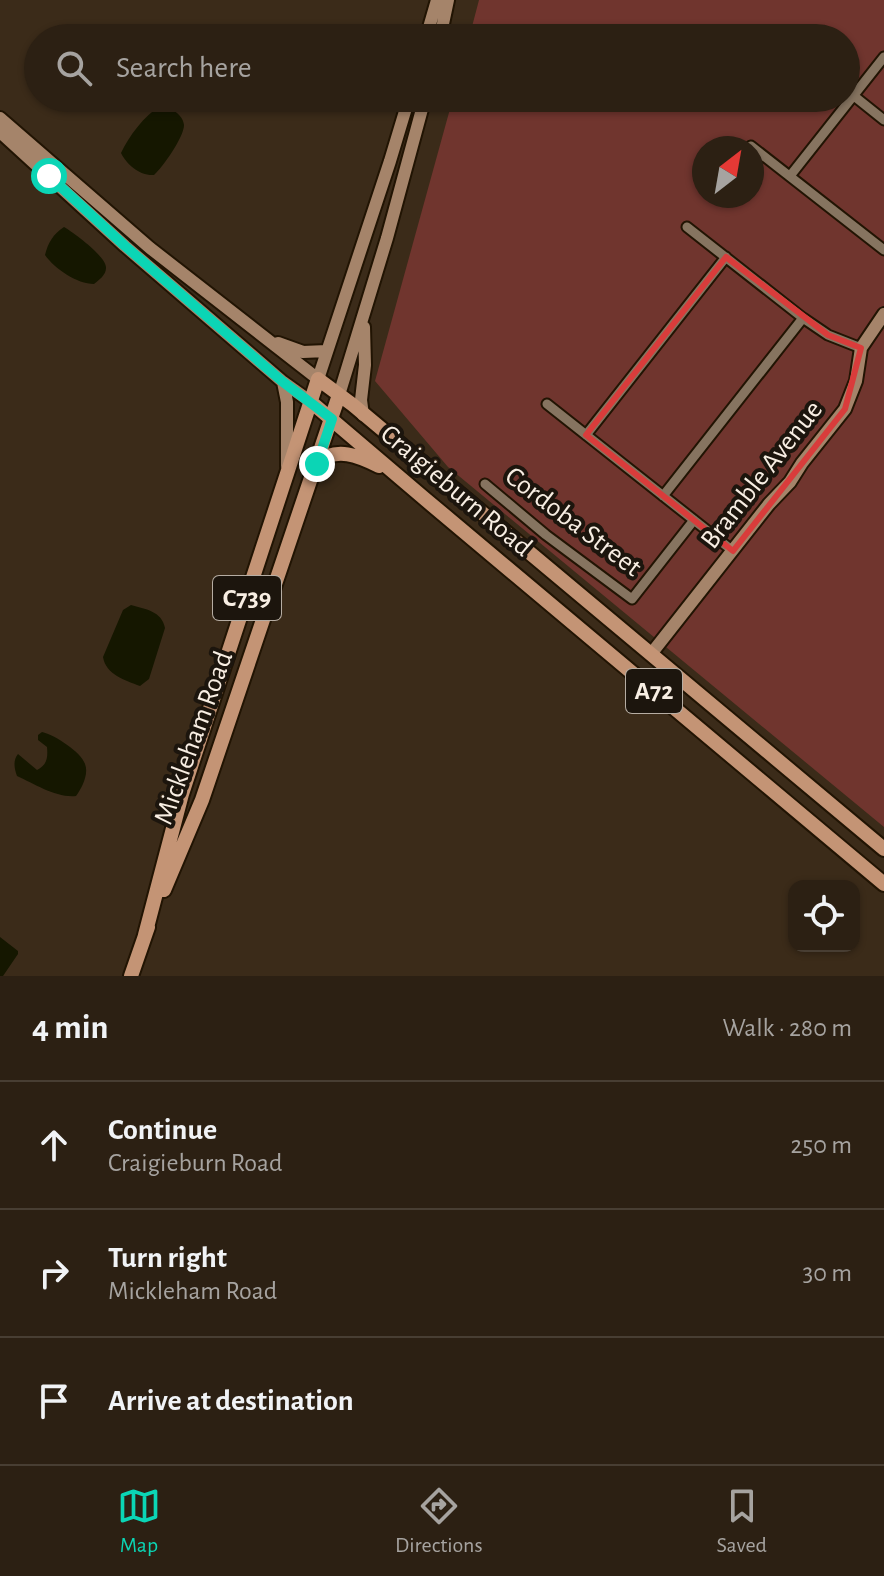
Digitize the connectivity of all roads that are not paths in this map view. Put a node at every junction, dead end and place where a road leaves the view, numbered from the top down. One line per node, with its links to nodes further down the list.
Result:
1 (437, 0): 3 (street)
2 (448, 0): 4 (street)
3 (430, 24)
4 (443, 24)
5 (884, 57): 6 (street)
6 (860, 88)
7 (860, 101): 11 (street)
8 (405, 112): 23 (street, Mickleham Road / C739)
9 (421, 112): 19 (street, Mickleham Road / C739)
10 (841, 112): 14 (street)
11 (884, 120)
12 (1, 125): 21 (street, Craigieburn Road); 25 (street, Craigieburn Road)
13 (764, 156): 14 (street)
14 (790, 176): 16 (street)
15 (687, 227): 17 (street)
16 (884, 250)
17 (726, 257): 20 (street); 31 (street)
18 (884, 314): 22 (street, Bramble Avenue)
19 (363, 316): 26 (street, Mickleham Road / C739); 29 (street)
20 (803, 318): 22 (street); 36 (street)
21 (264, 337): 23 (street); 24 (street, Craigieburn Road)
22 (861, 348): 38 (street, Bramble Avenue)
23 (327, 351): 24 (street, Mickleham Road / C739)
24 (318, 379): 26 (main road, Craigieburn Road / A72); 27 (main road, Mickleham Road / C739)
25 (283, 382): 27 (street, Craigieburn Road); 33 (street)
26 (339, 395): 29 (main road, Craigieburn Road / A72); 30 (main road, Mickleham Road / C739)
27 (311, 402): 30 (main road, Craigieburn Road / A72); 33 (main road, Mickleham Road / C739)
28 (547, 404): 31 (street)
29 (363, 415): 39 (main road, Craigieburn Road / A72)
30 (332, 419): 32 (main road, Mickleham Road / C739); 34 (main road, Craigieburn Road / A72)
31 (586, 435): 36 (street)
32 (317, 464): 34 (main road); 42 (main road, Mickleham Road / C739)
33 (288, 473): 42 (main road, Mickleham Road / C739)
34 (397, 475): 41 (main road, Craigieburn Road / A72)
35 (485, 484): 37 (street, Cordoba Street)
36 (663, 496): 37 (street)
37 (694, 520): 38 (street)
38 (733, 551): 39 (street, Bramble Avenue)
39 (651, 654): 40 (main road, Craigieburn Road / A72)
40 (884, 849)
41 (884, 884)
42 (145, 935): 43 (main road, Mickleham Road / C739)
43 (131, 976)

